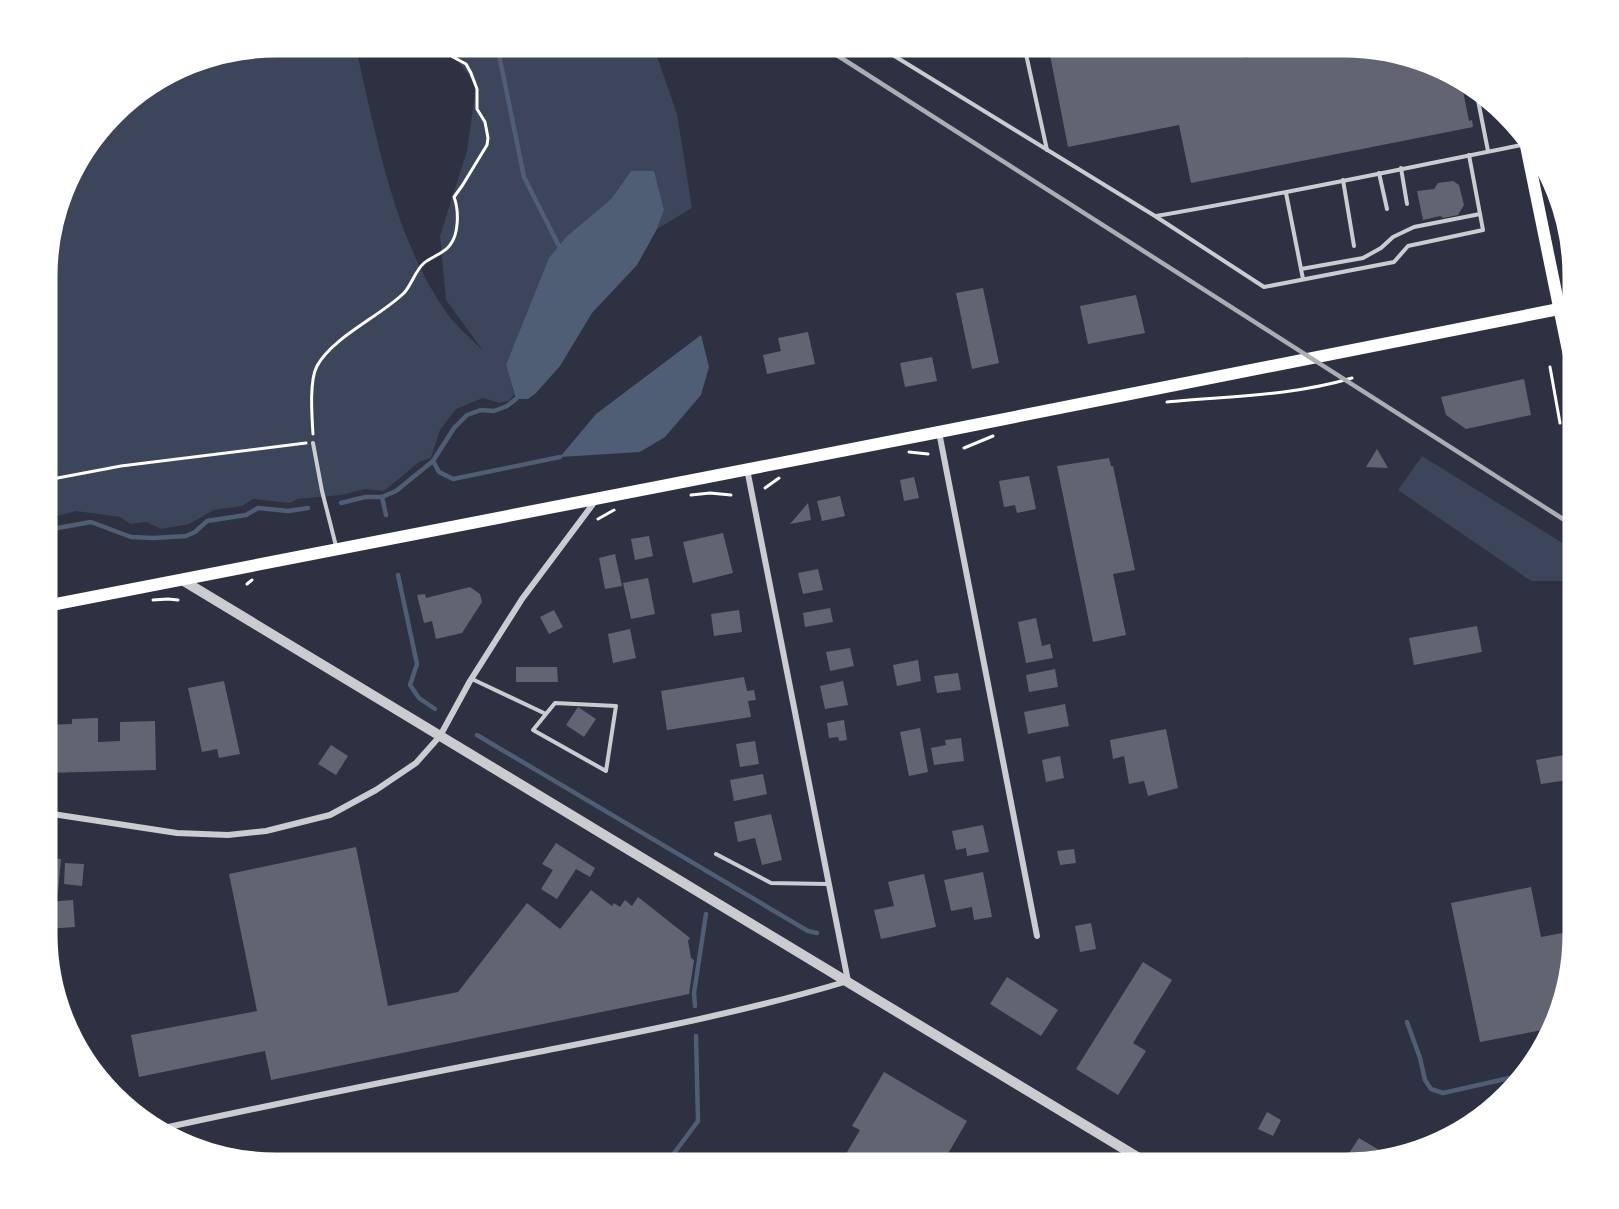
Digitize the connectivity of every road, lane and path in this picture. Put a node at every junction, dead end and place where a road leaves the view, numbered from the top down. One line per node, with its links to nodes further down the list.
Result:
1 (452, 56): 30 (path)
2 (894, 56): 6 (lane)
3 (1026, 56): 6 (lane)
4 (1478, 101): 7 (lane)
5 (1520, 144): 7 (lane)
6 (1047, 150): 17 (lane)
7 (1488, 152): 8 (lane)
8 (1469, 155): 10 (lane); 16 (lane)
9 (1529, 157): 22 (main road)
10 (1401, 168): 11 (lane); 14 (lane)
11 (1379, 173): 12 (lane); 15 (lane)
12 (1343, 180): 13 (lane); 18 (lane)
13 (1286, 193): 17 (lane); 19 (lane)
14 (1407, 204)
15 (1387, 209)
16 (1480, 214): 19 (lane); 20 (lane)
17 (1155, 216): 20 (lane)
18 (1354, 246)
19 (1301, 269): 20 (lane)
20 (1304, 279)
21 (1564, 308): 22 (main road)
22 (1558, 309): 23 (main road); 28 (main road)
23 (1564, 336)
24 (1550, 366): 27 (path)
25 (1352, 378): 26 (path)
26 (1167, 402)
27 (1560, 423)
28 (939, 432): 32 (main road); 44 (street)
29 (999, 434): 31 (path)
30 (313, 442): 33 (path); 35 (lane)
31 (964, 448)
32 (747, 469): 34 (main road); 43 (street)
33 (56, 478)
34 (598, 497): 35 (main road); 38 (street)
35 (337, 550): 36 (main road)
36 (182, 580): 37 (main road); 40 (street)
37 (56, 604)
38 (471, 679): 39 (lane); 40 (street)
39 (546, 714): 39 (lane)
40 (440, 736): 41 (street); 45 (street)
41 (56, 814)
42 (716, 854): 43 (lane)
43 (827, 884): 45 (street)
44 (1037, 936)
45 (848, 981): 46 (street); 47 (street)
46 (170, 1127)
47 (1133, 1154)

